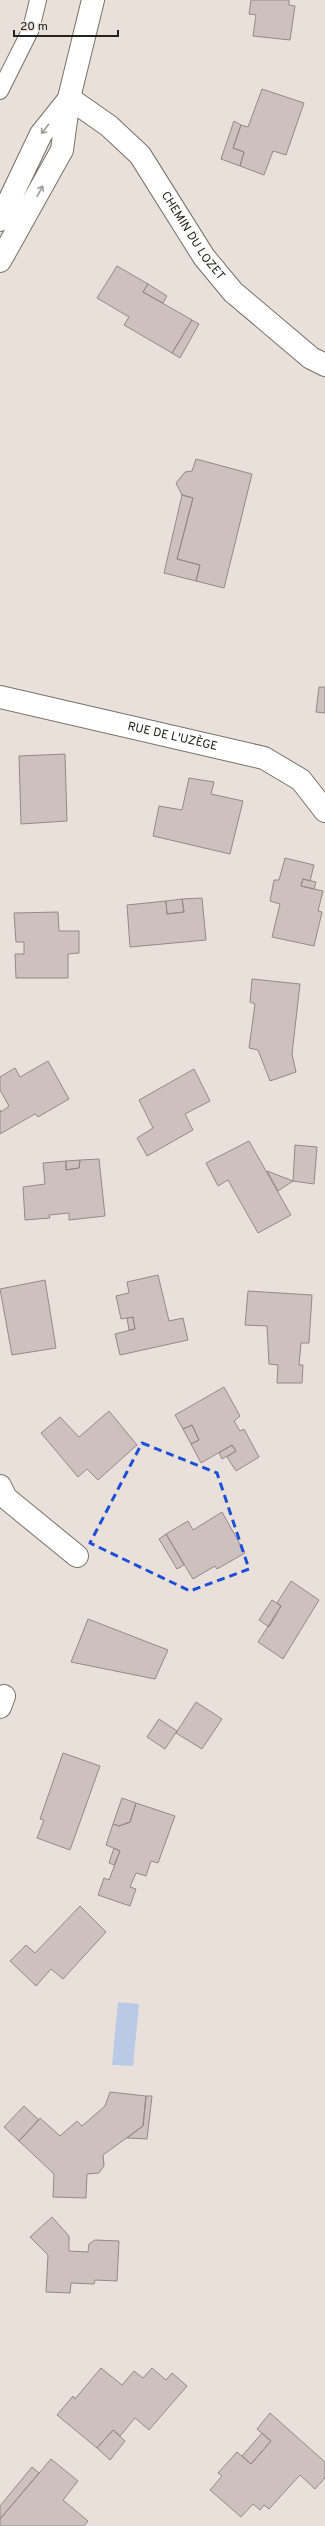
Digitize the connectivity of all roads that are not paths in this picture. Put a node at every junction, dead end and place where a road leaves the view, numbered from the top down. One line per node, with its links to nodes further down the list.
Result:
1 (38, 0): 3 (lane)
2 (93, 0): 4 (street)
3 (0, 91)
4 (69, 98): 5 (street, one-way to 5); 6 (street, one-way to 4); 9 (street, CHEMIN DU LOZET)
5 (5, 196): 6 (lane); 7 (street)
6 (29, 213): 8 (street)
7 (0, 220)
8 (0, 261)
9 (325, 365)
10 (0, 697): 11 (street, RUE DE L'UZÈGE)
11 (325, 811)
12 (0, 1486): 13 (street)
13 (77, 1556)

